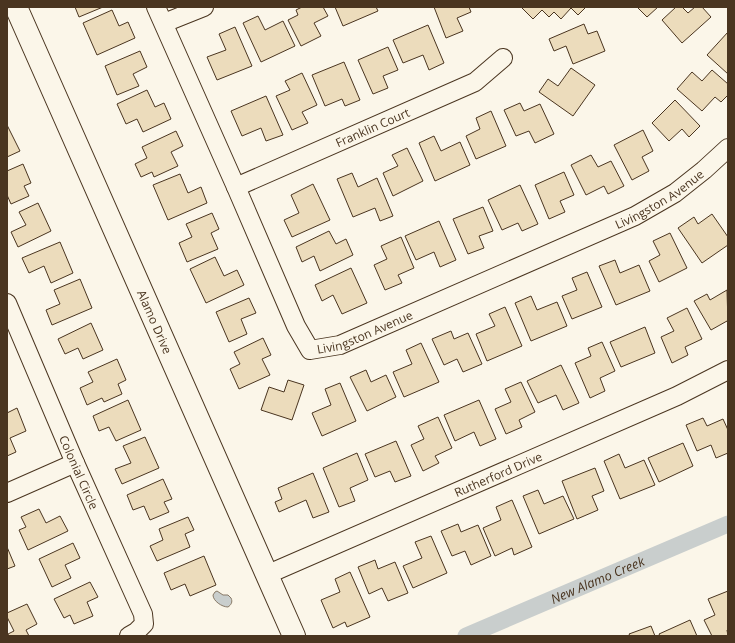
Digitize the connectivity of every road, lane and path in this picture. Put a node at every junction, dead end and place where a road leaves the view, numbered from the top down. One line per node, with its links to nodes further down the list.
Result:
1 (16, 7): 12 (main road, Alamo Drive)
2 (156, 7): 4 (street, Livingston Avenue)
3 (204, 7): 4 (street)
4 (164, 24): 7 (street, Livingston Avenue)
5 (503, 58): 7 (street, Franklin Court)
6 (728, 148): 7 (street, Livingston Avenue)
7 (236, 187)
8 (7, 302): 10 (street, Colonial Circle)
9 (728, 370): 12 (street, Rutherford Drive)
10 (75, 463): 11 (street); 13 (street, Colonial Circle)
11 (7, 493)
12 (266, 575): 14 (main road, Alamo Drive)
13 (129, 636)
14 (294, 636)

